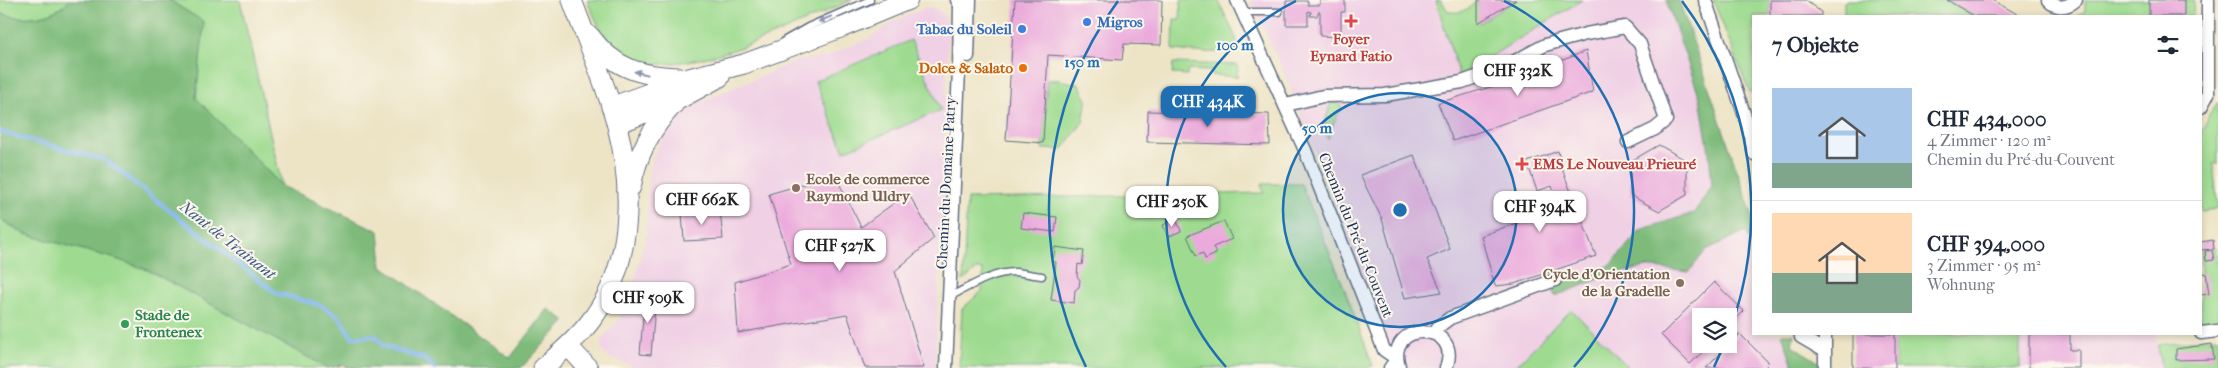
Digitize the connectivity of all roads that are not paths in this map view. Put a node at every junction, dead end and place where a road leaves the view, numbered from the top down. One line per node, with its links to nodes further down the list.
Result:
1 (572, 0): 12 (main road)
2 (870, 0): 13 (lane, one-way to 13)
3 (908, 0): 13 (main road)
4 (957, 0): 24 (street, Chemin du Domaine-Patry)
5 (970, 0): 24 (street, Chemin du Domaine-Patry)
6 (1705, 0): 19 (street)
7 (2048, 0): 8 (street)
8 (2076, 0)
9 (2208, 0): 17 (street)
10 (1240, 6): 11 (lane); 16 (street, Chemin du Pré-du-Couvent)
11 (1279, 12)
12 (580, 23): 14 (main road, one-way to 12); 18 (main road)
13 (744, 64): 14 (main road); 15 (main road)
14 (689, 78): 18 (main road)
15 (676, 101): 18 (main road); 21 (main road)
16 (1286, 106): 20 (street); 32 (street, Chemin du Pré-du-Couvent)
17 (2202, 106)
18 (614, 116): 21 (main road)
19 (1751, 126)
20 (1628, 142)
21 (627, 213): 30 (main road)
22 (1042, 276): 24 (lane)
23 (1555, 280): 27 (street)
24 (953, 295): 35 (street, Chemin du Domaine-Patry); 36 (street, Chemin du Domaine-Patry)
25 (2218, 331): 26 (street)
26 (2202, 333)
27 (1434, 334): 32 (street); 37 (street)
28 (1801, 335): 31 (street)
29 (1825, 335): 31 (street)
30 (568, 346): 33 (main road); 34 (main road)
31 (1825, 351): 38 (street)
32 (1395, 365)
33 (543, 368)
34 (588, 368)
35 (946, 368)
36 (954, 368)
37 (1446, 368)
38 (1825, 368)

